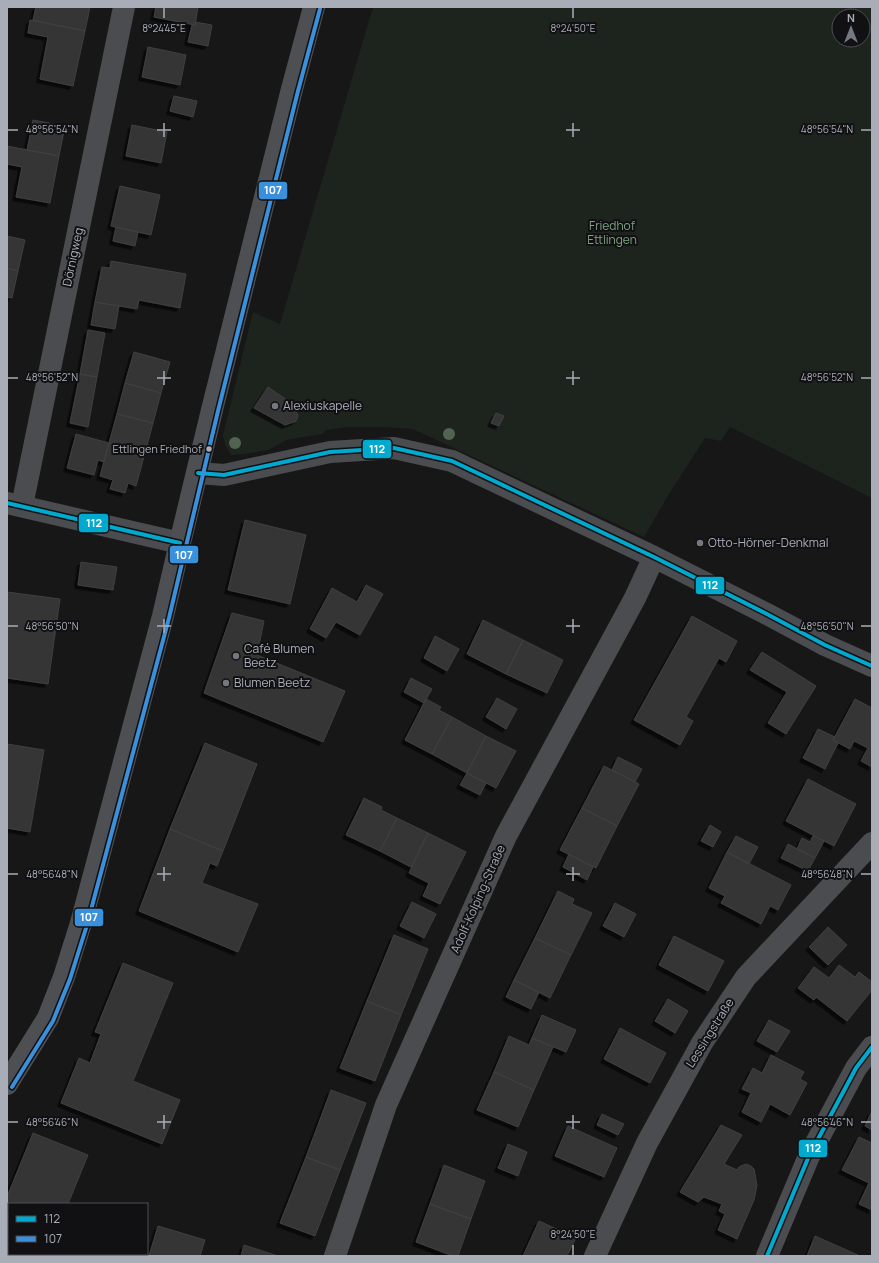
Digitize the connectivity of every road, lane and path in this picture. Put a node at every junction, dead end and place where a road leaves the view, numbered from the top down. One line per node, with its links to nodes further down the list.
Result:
1 (124, 7): 4 (street, Dörnigweg)
2 (314, 7): 3 (main road)
3 (198, 473): 5 (main road); 6 (street)
4 (15, 504): 5 (street)
5 (180, 543): 10 (main road)
6 (654, 557): 7 (street); 11 (street, Adolf-Kolping-Straße)
7 (872, 666)
8 (872, 843): 12 (street, Lessingstraße)
9 (872, 1047): 13 (street)
10 (7, 1084)
11 (335, 1256)
12 (594, 1256)
13 (767, 1256)

